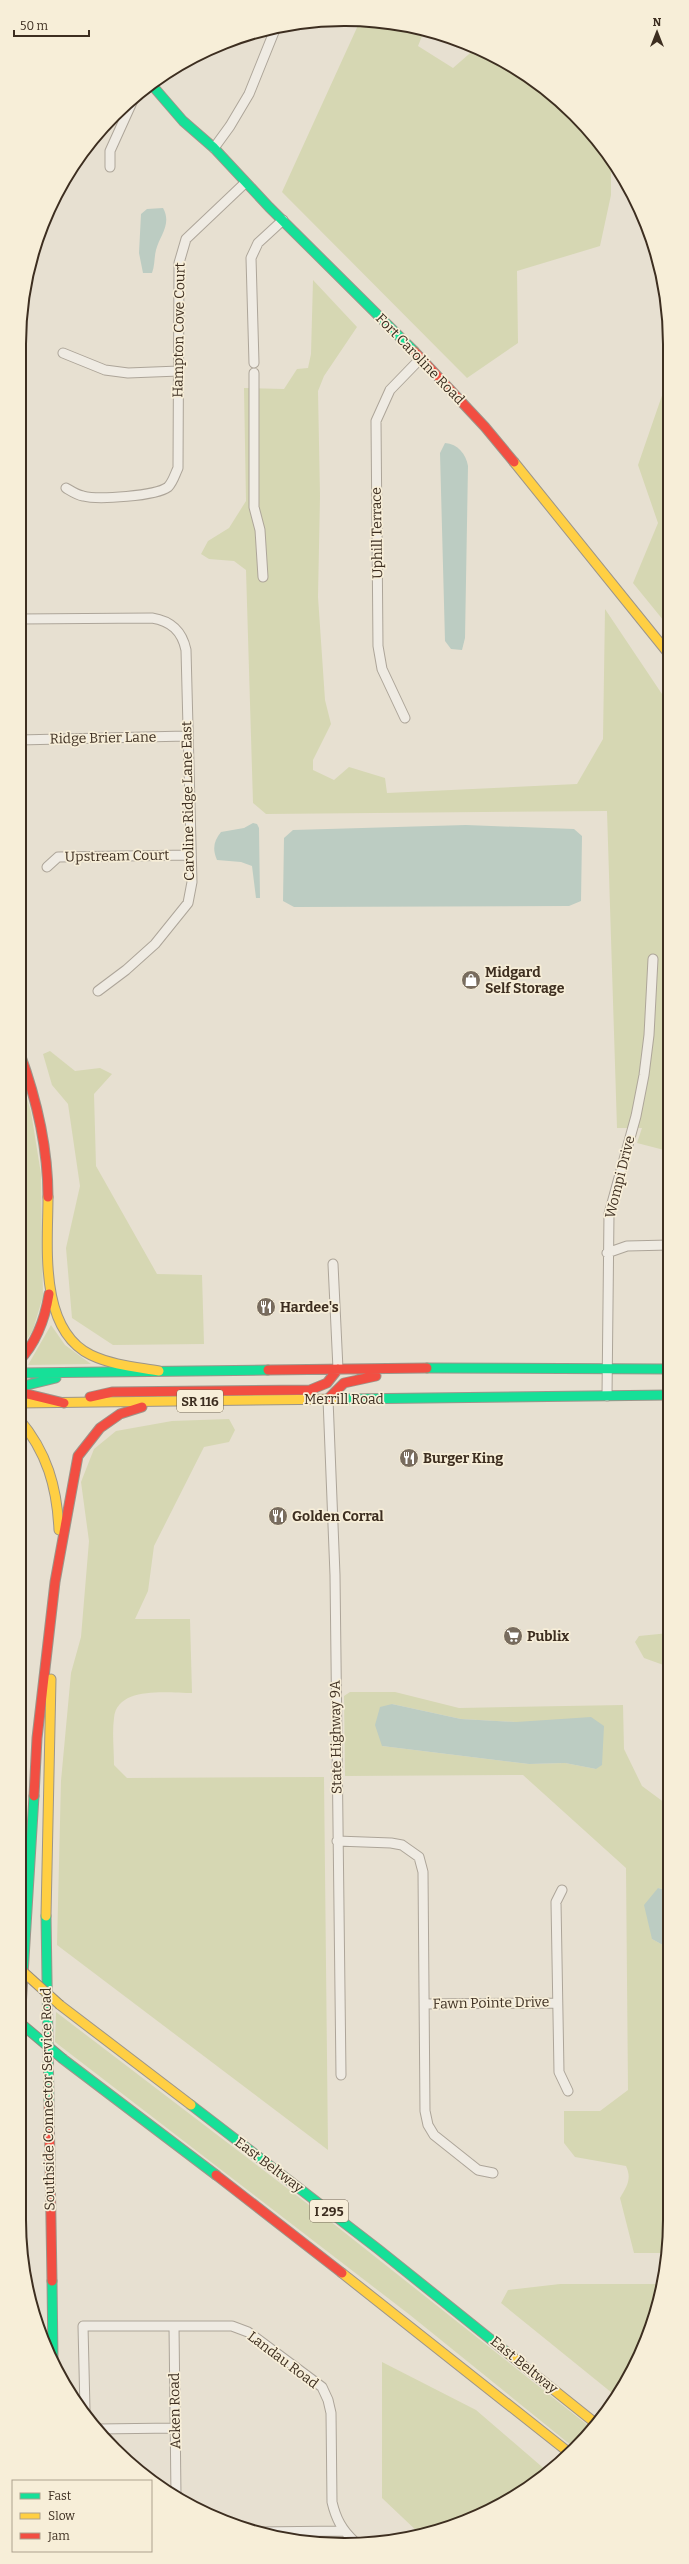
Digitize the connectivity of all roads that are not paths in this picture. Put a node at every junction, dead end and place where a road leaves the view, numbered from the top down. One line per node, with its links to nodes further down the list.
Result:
1 (273, 34): 4 (street)
2 (155, 89): 4 (main road, Fort Caroline Road)
3 (129, 110): 5 (street)
4 (214, 148): 6 (main road, Fort Caroline Road)
5 (110, 167)
6 (245, 183): 7 (main road, Fort Caroline Road); 11 (street, Hampton Cove Court)
7 (283, 220): 9 (main road, Fort Caroline Road); 10 (street)
8 (64, 353): 11 (street)
9 (421, 358): 16 (main road, Fort Caroline Road); 17 (street, Uphill Terrace)
10 (254, 363)
11 (179, 371): 13 (street, Hampton Cove Court)
12 (254, 373): 14 (street)
13 (66, 488)
14 (263, 577)
15 (26, 619): 18 (street, Caroline Ridge Lane East)
16 (663, 647)
17 (405, 718)
18 (186, 736): 19 (street, Ridge Brier Lane); 20 (street, Caroline Ridge Lane East)
19 (26, 740)
20 (190, 855): 21 (street, Upstream Court); 23 (street, Caroline Ridge Lane East)
21 (47, 866)
22 (653, 959): 26 (street, Wompi Drive)
23 (98, 991)
24 (26, 1074): 28 (main road)
25 (663, 1245): 26 (street)
26 (607, 1253): 31 (street, Wompi Drive)
27 (333, 1264): 32 (street)
28 (50, 1286): 29 (main road); 34 (main road)
29 (26, 1352)
30 (464, 1368): 31 (main road, SR 116); 32 (main road, SR 116); 41 (main road)
31 (607, 1368): 33 (main road, SR 116); 40 (street, Wompi Drive)
32 (338, 1369): 34 (main road, SR 116); 44 (main road)
33 (663, 1370)
34 (159, 1371): 35 (main road, SR 116)
35 (83, 1372): 36 (main road, SR 116); 37 (main road)
36 (26, 1373)
37 (26, 1385)
38 (26, 1394): 44 (main road)
39 (663, 1395): 40 (main road, Merrill Road / SR 116)
40 (607, 1396): 41 (main road, Merrill Road / SR 116)
41 (328, 1400): 42 (main road, Merrill Road / SR 116); 48 (street, State Highway 9A)
42 (174, 1401): 44 (main road, Merrill Road / SR 116); 46 (main road)
43 (26, 1403): 44 (main road, Merrill Road / SR 116)
44 (64, 1403)
45 (26, 1428): 46 (main road)
46 (59, 1549): 47 (main road)
47 (55, 1582): 50 (main road); 59 (main road, Southside Connector Service Road)
48 (338, 1841): 53 (street); 55 (street, State Highway 9A)
49 (562, 1890): 52 (street, Fawn Pointe Drive)
50 (26, 1923)
51 (26, 1974): 61 (main road, East Beltway / I 295, bridge)
52 (557, 2003): 53 (street, Fawn Pointe Drive); 56 (street, Fawn Pointe Drive)
53 (425, 2004): 57 (street)
54 (26, 2028): 64 (main road, I 295, bridge)
55 (341, 2075)
56 (568, 2091)
57 (493, 2173)
58 (174, 2326): 60 (street, Landau Road); 62 (street, Acken Road); 66 (street, Landau Road)
59 (53, 2347)
60 (85, 2403)
61 (592, 2420)
62 (175, 2428): 63 (street); 65 (street, Acken Road)
63 (104, 2429)
64 (566, 2449)
65 (176, 2489)
66 (343, 2531): 67 (street); 68 (street, Landau Road)
67 (290, 2533)
68 (350, 2538)

